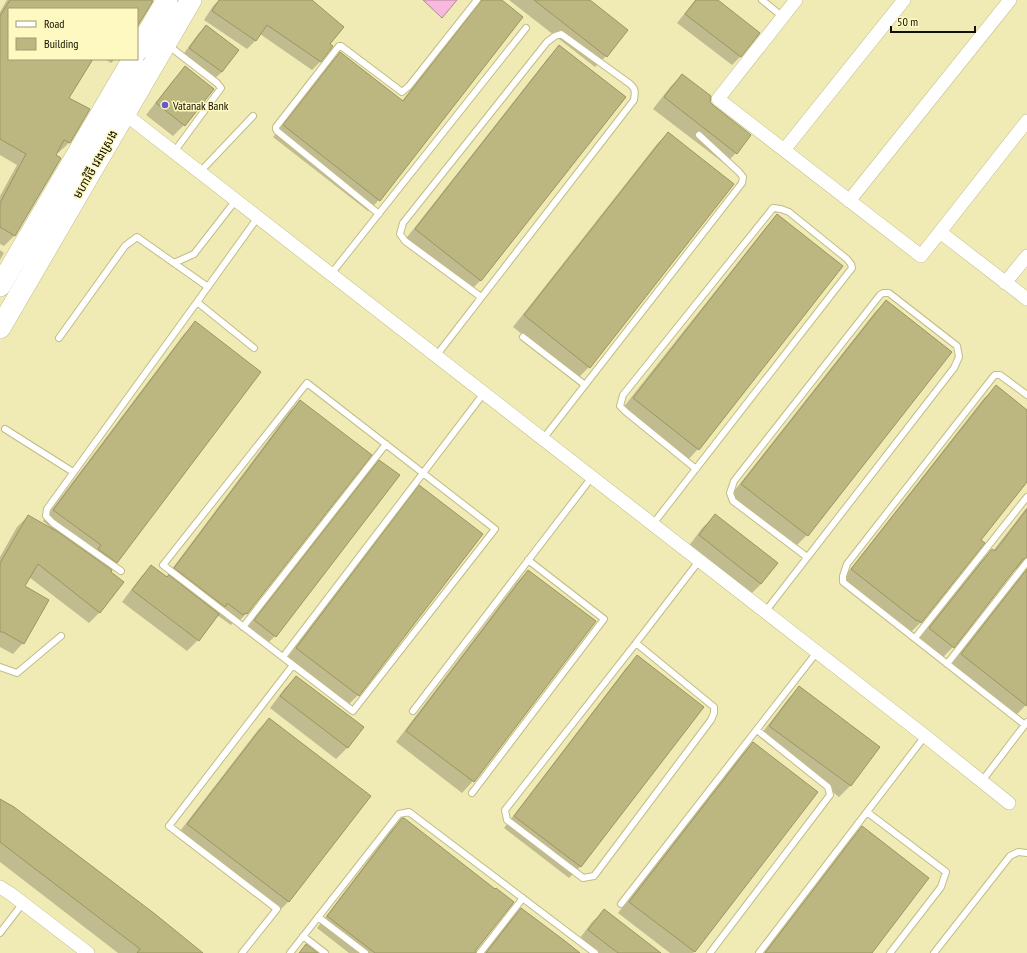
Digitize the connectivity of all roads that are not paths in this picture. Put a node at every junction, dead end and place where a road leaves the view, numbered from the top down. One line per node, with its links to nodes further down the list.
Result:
1 (167, 0): 11 (main road)
2 (191, 0): 10 (main road, មហាវិថី វេងស្រេង)
3 (477, 0): 23 (lane)
4 (762, 0): 8 (lane)
5 (796, 0): 8 (street)
6 (904, 0): 18 (street)
7 (1010, 0): 22 (street)
8 (783, 17): 18 (street)
9 (526, 28): 23 (lane)
10 (166, 43): 14 (main road, មហាវិថី វេងស្រេង); 19 (lane)
11 (138, 50)
12 (132, 60): 13 (main road, មហាវិថី វេងស្រេង)
13 (107, 104): 14 (street); 30 (main road, មហាវិថី វេងស្រេង)
14 (125, 114): 19 (street); 35 (main road, មហាវិថី វេងស្រេង)
15 (253, 116): 20 (lane)
16 (1027, 121): 25 (street)
17 (699, 135): 40 (lane)
18 (784, 150): 22 (street)
19 (174, 152): 20 (street)
20 (200, 172): 21 (street)
21 (236, 200): 24 (street); 27 (lane)
22 (849, 201): 25 (street)
23 (379, 214): 28 (lane)
24 (258, 217): 28 (street); 31 (lane)
25 (940, 232): 29 (street)
26 (1027, 256): 29 (street)
27 (174, 263): 31 (lane); 37 (lane)
28 (331, 274): 39 (street)
29 (1006, 283): 33 (street)
30 (0, 286)
31 (208, 287): 34 (lane)
32 (481, 297): 32 (lane); 39 (lane)
33 (1027, 300)
34 (197, 302): 38 (lane); 47 (lane)
35 (0, 328)
36 (523, 337): 40 (lane)
37 (59, 338)
38 (254, 348)
39 (436, 356): 41 (street)
40 (585, 385): 44 (lane)
41 (484, 393): 44 (street); 48 (lane)
42 (1027, 395): 60 (lane)
43 (5, 429): 47 (lane)
44 (543, 439): 49 (street)
45 (386, 444): 48 (lane); 58 (lane); 58 (lane)
46 (696, 469): 46 (lane); 51 (lane)
47 (73, 472): 56 (lane)
48 (423, 473): 63 (lane); 65 (lane)
49 (592, 477): 51 (street); 53 (lane)
50 (1027, 497): 60 (lane)
51 (653, 524): 54 (street)
52 (807, 557): 52 (lane); 57 (lane)
53 (528, 560): 67 (lane); 72 (lane)
54 (700, 560): 57 (street); 61 (lane)
55 (1027, 562): 64 (lane)
56 (121, 571)
57 (765, 612): 62 (street)
58 (243, 626): 63 (lane)
59 (61, 636): 66 (lane)
60 (915, 638): 64 (lane)
61 (636, 644): 61 (lane)
62 (817, 652): 69 (lane); 70 (street)
63 (282, 657): 65 (lane)
64 (947, 664): 68 (lane)
65 (293, 665): 86 (lane)
66 (0, 667)
67 (413, 711)
68 (1026, 723): 71 (lane)
69 (757, 730): 79 (lane); 91 (lane)
70 (925, 736): 71 (street); 74 (lane)
71 (982, 782): 73 (street)
72 (472, 793)
73 (1009, 803)
74 (867, 812): 92 (lane); 93 (lane)
75 (1027, 853): 94 (lane)
76 (0, 887): 78 (street)
77 (523, 898): 80 (lane); 84 (lane); 90 (lane)
78 (23, 903): 81 (lane); 85 (street)
79 (621, 904)
80 (318, 917): 83 (lane); 89 (lane)
81 (2, 926): 82 (lane)
82 (0, 933)
83 (303, 936): 87 (lane); 88 (lane)
84 (592, 952)
85 (88, 953)
86 (242, 953)
87 (290, 953)
88 (326, 953)
89 (365, 953)
90 (480, 953)
91 (710, 953)
92 (759, 953)
93 (890, 953)
94 (934, 953)

